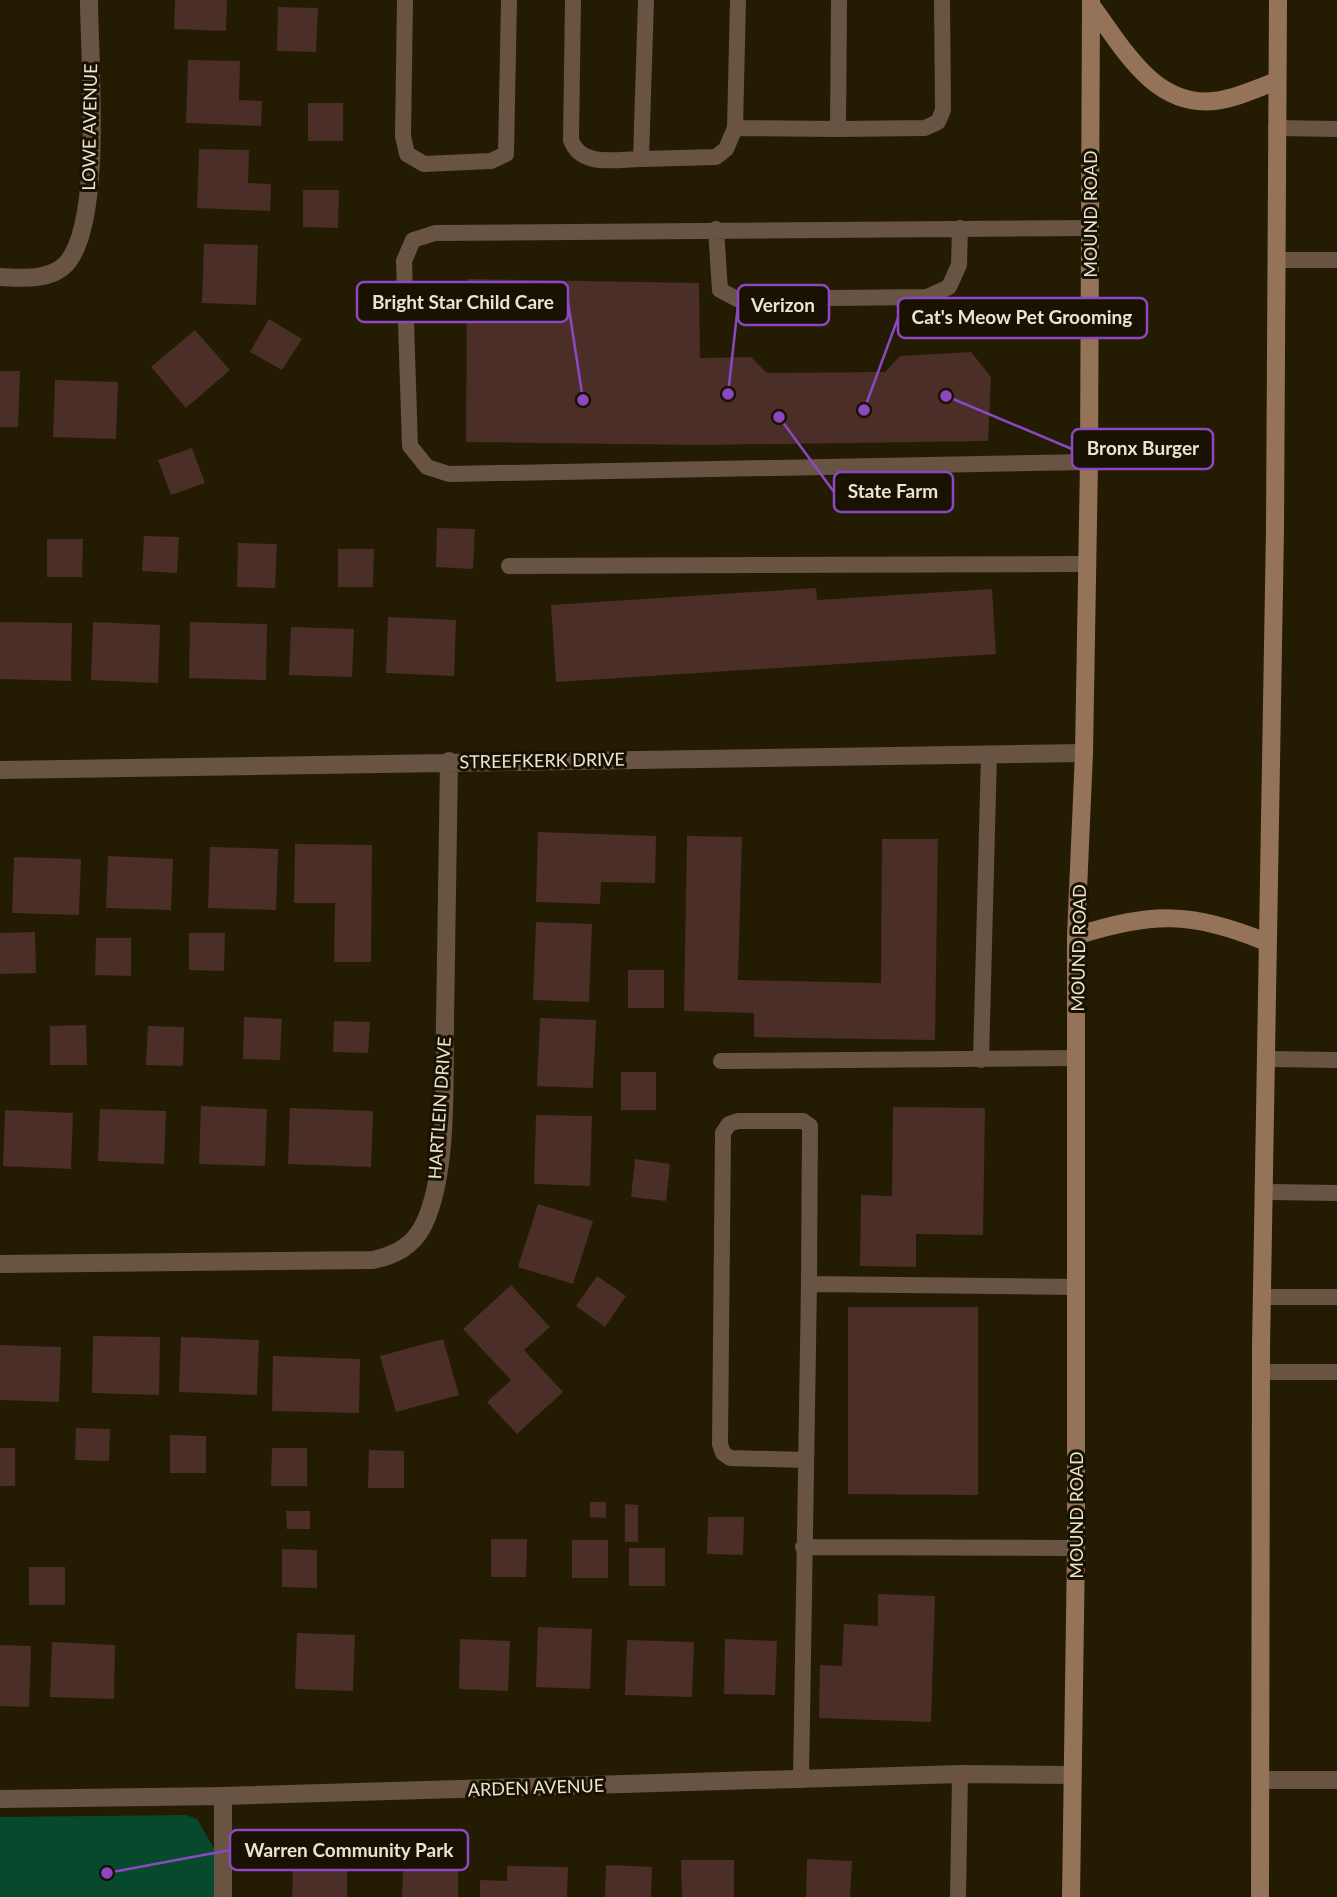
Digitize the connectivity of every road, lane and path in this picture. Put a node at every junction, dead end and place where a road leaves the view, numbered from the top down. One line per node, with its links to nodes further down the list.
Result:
1 (89, 0): 22 (street, LOWE AVENUE)
2 (405, 0): 3 (lane)
3 (509, 0)
4 (573, 0): 16 (lane)
5 (646, 0): 16 (lane)
6 (738, 0): 12 (lane)
7 (839, 0): 14 (lane)
8 (942, 0): 14 (lane)
9 (1278, 0): 11 (main road)
10 (1091, 3): 11 (main road); 17 (main road, MOUND ROAD)
11 (1277, 81): 13 (main road)
12 (735, 128): 14 (lane); 16 (lane)
13 (1276, 128): 15 (lane); 20 (main road)
14 (838, 129)
15 (1337, 129)
16 (641, 159)
17 (1090, 228): 19 (lane); 23 (main road, MOUND ROAD)
18 (716, 229): 19 (lane); 19 (lane); 23 (lane)
19 (960, 229)
20 (1276, 260): 21 (lane); 31 (main road)
21 (1337, 260)
22 (0, 277)
23 (1089, 462): 24 (main road, MOUND ROAD)
24 (1087, 564): 25 (lane); 26 (main road, MOUND ROAD)
25 (509, 566)
26 (1084, 753): 27 (street, STREEFKERK DRIVE); 30 (main road, MOUND ROAD)
27 (989, 754): 28 (street, STREEFKERK DRIVE); 34 (lane)
28 (449, 761): 29 (street, STREEFKERK DRIVE); 39 (street, HARTLEIN DRIVE)
29 (0, 770)
30 (1076, 936): 31 (main road); 32 (main road, MOUND ROAD)
31 (1266, 942): 33 (main road)
32 (1077, 1058): 34 (lane); 41 (main road, MOUND ROAD)
33 (1268, 1059): 35 (lane); 37 (main road)
34 (981, 1060): 36 (lane)
35 (1337, 1060)
36 (721, 1061)
37 (1265, 1192): 38 (lane); 42 (main road)
38 (1337, 1193)
39 (0, 1264)
40 (809, 1284): 41 (lane); 46 (lane); 46 (lane)
41 (1076, 1287): 48 (main road, MOUND ROAD)
42 (1263, 1297): 43 (lane); 45 (main road)
43 (1337, 1297)
44 (1337, 1371): 45 (lane)
45 (1261, 1372): 52 (main road)
46 (805, 1460): 47 (lane)
47 (803, 1547): 48 (lane); 51 (lane)
48 (1076, 1548): 50 (main road, MOUND ROAD)
49 (960, 1774): 50 (street, ARDEN AVENUE); 51 (street, ARDEN AVENUE); 57 (lane)
50 (1072, 1775): 58 (main road, MOUND ROAD)
51 (801, 1780): 54 (street, ARDEN AVENUE)
52 (1261, 1780): 53 (street); 59 (main road)
53 (1337, 1780)
54 (223, 1796): 55 (street, ARDEN AVENUE); 56 (street)
55 (0, 1798)
56 (223, 1897)
57 (958, 1897)
58 (1070, 1897)
59 (1259, 1897)

